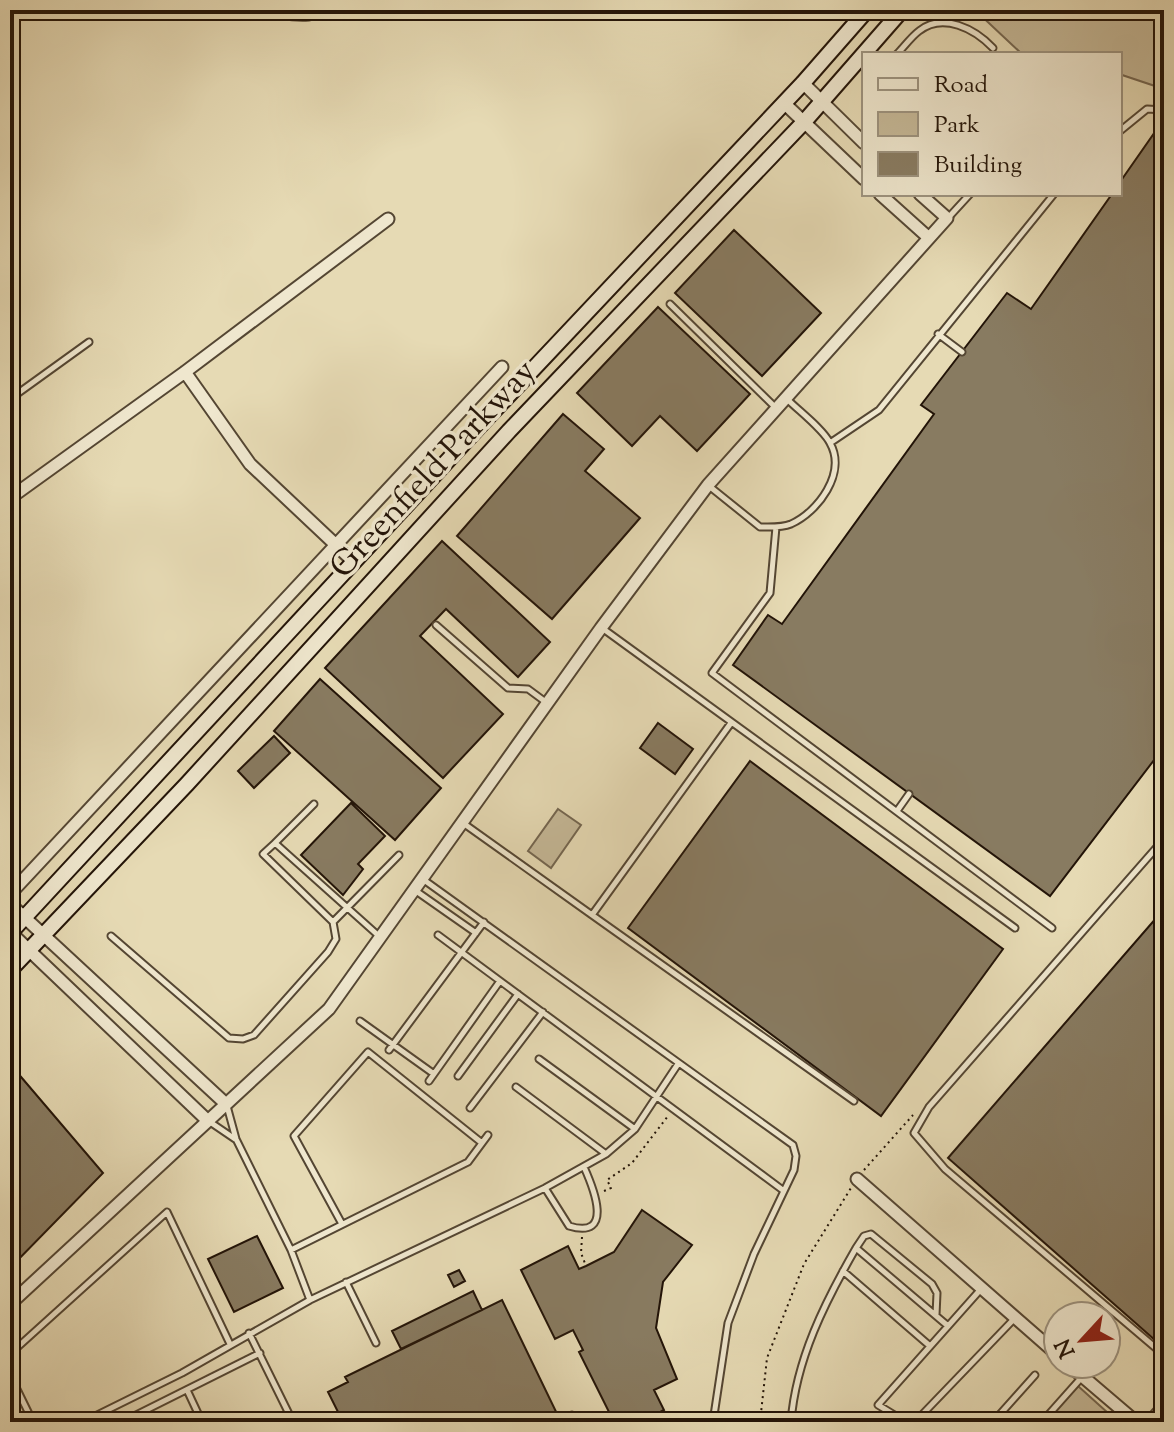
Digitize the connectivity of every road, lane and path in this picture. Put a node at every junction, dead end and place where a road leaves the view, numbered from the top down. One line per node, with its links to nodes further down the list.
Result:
1 (259, 10): 2 (lane)
2 (313, 10)
3 (867, 10): 9 (main road, Greenfield Parkway)
4 (902, 10): 6 (main road, Greenfield Parkway)
5 (993, 48): 7 (lane)
6 (865, 52)
7 (899, 52)
8 (862, 56): 10 (main road, Greenfield Parkway)
9 (803, 83): 10 (street); 11 (main road, Greenfield Parkway)
10 (822, 102): 13 (main road, Greenfield Parkway); 15 (street)
11 (784, 103): 13 (street); 38 (main road, Greenfield Parkway)
12 (1164, 110): 14 (lane)
13 (804, 122): 16 (street); 63 (main road, Greenfield Parkway)
14 (1122, 129)
15 (862, 141)
16 (862, 177)
17 (882, 196): 23 (street)
18 (922, 196): 21 (street)
19 (968, 196): 21 (lane)
20 (1052, 196): 25 (lane)
21 (947, 218): 23 (street)
22 (388, 219): 29 (street)
23 (929, 238): 31 (street)
24 (670, 304): 32 (lane)
25 (938, 334): 27 (lane); 33 (lane)
26 (89, 342): 30 (lane)
27 (962, 352)
28 (502, 367): 37 (street)
29 (185, 372): 35 (street); 37 (street)
30 (10, 399)
31 (787, 399): 32 (street); 33 (lane)
32 (777, 409): 34 (street)
33 (830, 443): 36 (lane)
34 (708, 485): 36 (lane); 40 (street)
35 (10, 498)
36 (776, 527): 45 (lane)
37 (335, 544): 38 (street); 52 (street)
38 (354, 562): 56 (main road, Greenfield Parkway)
39 (436, 625): 41 (lane)
40 (601, 628): 41 (street); 42 (lane)
41 (548, 703): 46 (street)
42 (731, 723): 55 (lane); 59 (lane)
43 (909, 794): 45 (lane)
44 (314, 804): 48 (lane)
45 (897, 811): 60 (lane)
46 (463, 823): 50 (street); 55 (lane)
47 (1164, 839): 117 (lane)
48 (275, 843): 54 (lane); 57 (lane)
49 (399, 855): 54 (lane)
50 (423, 879): 51 (street); 58 (lane)
51 (416, 890): 62 (lane); 66 (street)
52 (10, 894)
53 (10, 904): 56 (street)
54 (347, 909): 57 (lane); 66 (lane)
55 (592, 915): 82 (lane)
56 (25, 917): 61 (main road, Greenfield Parkway); 63 (street)
57 (333, 922): 65 (lane)
58 (484, 922): 62 (lane); 76 (lane)
59 (1015, 928)
60 (1052, 928)
61 (10, 932): 67 (street)
62 (476, 933): 68 (lane)
63 (45, 935): 67 (main road, Greenfield Parkway); 83 (street)
64 (438, 935): 68 (lane)
65 (111, 936)
66 (380, 938): 83 (street)
67 (31, 950): 69 (main road, Greenfield Parkway); 86 (street)
68 (461, 952): 70 (lane); 74 (lane)
69 (10, 970)
70 (500, 981): 71 (lane); 77 (lane)
71 (518, 994): 72 (lane); 78 (lane)
72 (543, 1012): 81 (lane); 84 (lane)
73 (360, 1021): 74 (lane)
74 (391, 1047): 77 (lane)
75 (539, 1059): 87 (lane)
76 (678, 1064): 81 (lane); 95 (lane)
77 (434, 1074): 79 (lane)
78 (458, 1076)
79 (429, 1081)
80 (516, 1087): 91 (lane)
81 (657, 1097): 85 (lane); 87 (lane)
82 (854, 1101)
83 (226, 1104): 86 (street); 89 (lane)
84 (470, 1108)
85 (673, 1108): 95 (lane); 96 (path)
86 (208, 1121): 89 (lane); 106 (street)
87 (635, 1129): 91 (lane)
88 (488, 1135): 90 (lane)
89 (236, 1139): 100 (lane)
90 (482, 1143): 97 (lane); 97 (lane)
91 (606, 1154): 92 (lane)
92 (584, 1167): 94 (lane); 96 (lane)
93 (857, 1179): 104 (street)
94 (545, 1188): 98 (lane); 103 (lane)
95 (784, 1191): 130 (lane)
96 (596, 1196): 98 (lane)
97 (342, 1224): 100 (lane)
98 (582, 1230): 101 (path)
99 (856, 1248): 102 (lane); 107 (lane); 107 (lane)
100 (291, 1250): 105 (lane)
101 (586, 1266)
102 (843, 1270): 114 (lane); 131 (lane)
103 (346, 1282): 105 (lane); 112 (lane)
104 (981, 1289): 108 (street); 109 (lane)
105 (310, 1300): 110 (lane)
106 (10, 1304)
107 (936, 1315): 109 (lane)
108 (1015, 1317): 111 (street); 134 (lane)
109 (948, 1326): 114 (lane)
110 (249, 1333): 113 (lane); 115 (lane)
111 (1042, 1341)
112 (376, 1343)
113 (230, 1344): 116 (lane); 126 (lane)
114 (930, 1346): 124 (lane)
115 (260, 1353): 122 (lane); 129 (lane)
116 (10, 1354)
117 (1164, 1355)
118 (10, 1375): 125 (lane)
119 (1035, 1375): 135 (lane)
120 (1079, 1380): 136 (lane)
121 (1087, 1380): 137 (street)
122 (187, 1390): 127 (lane); 128 (lane)
123 (1164, 1402): 138 (lane)
124 (889, 1414): 132 (lane); 133 (lane)
125 (33, 1422)
126 (83, 1422)
127 (122, 1422)
128 (202, 1422)
129 (293, 1422)
130 (713, 1422)
131 (791, 1422)
132 (883, 1422)
133 (906, 1422)
134 (915, 1422)
135 (993, 1422)
136 (1042, 1422)
137 (1136, 1422)
138 (1146, 1422)

